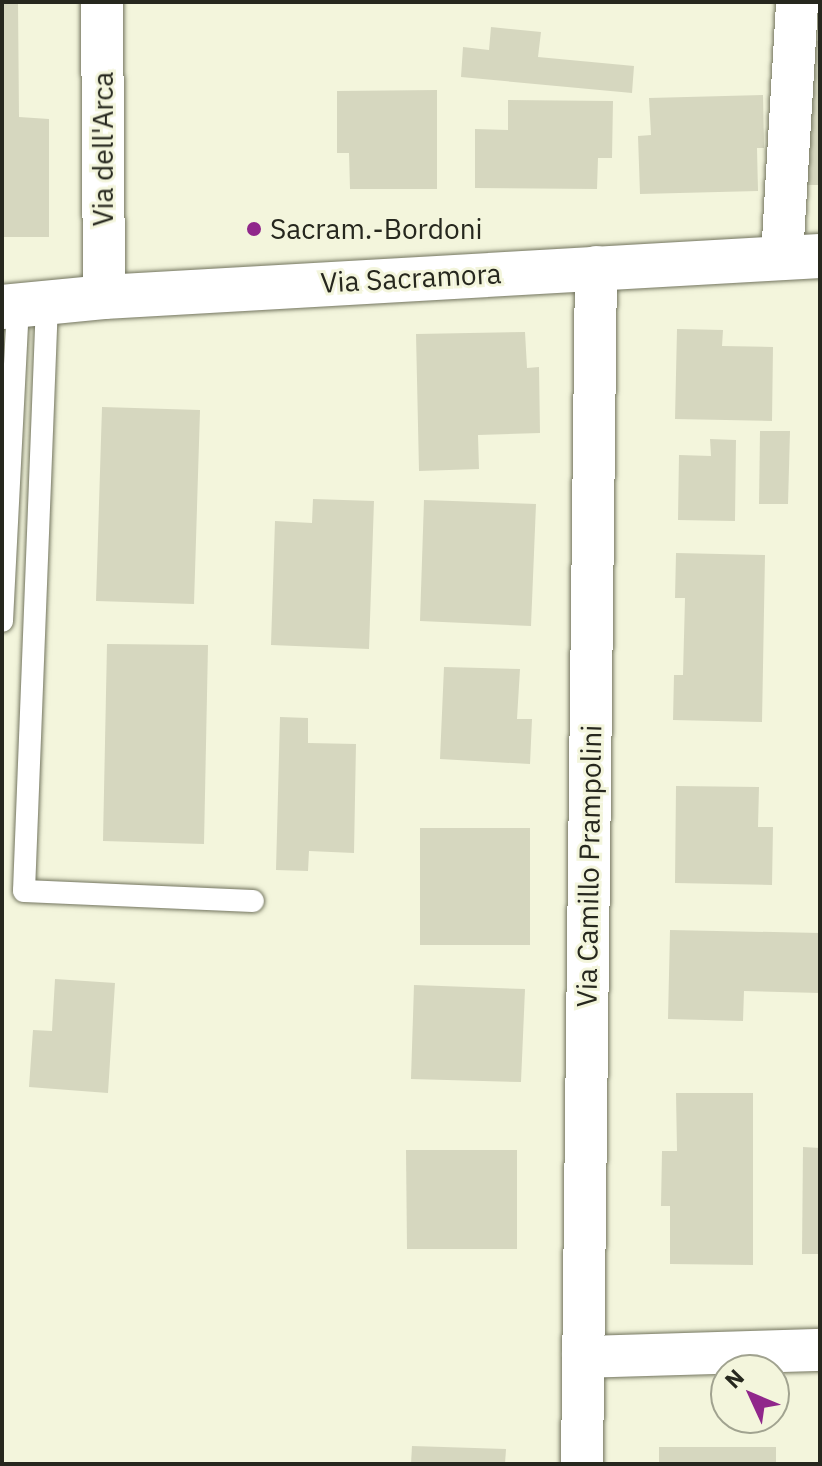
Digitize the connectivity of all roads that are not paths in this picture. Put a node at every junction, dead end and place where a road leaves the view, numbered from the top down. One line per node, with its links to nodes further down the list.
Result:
1 (102, 2): 5 (street, Via dell'Arca)
2 (797, 2): 3 (street)
3 (801, 257): 4 (street, Via Sacramora)
4 (596, 267): 5 (street, Via Sacramora); 10 (street, Via Camillo Prampolini)
5 (104, 297): 6 (street, Via Sacramora)
6 (22, 305): 7 (lane); 8 (lane)
7 (2, 621)
8 (253, 901)
9 (820, 1350): 10 (street)
10 (583, 1357): 11 (street, Via Camillo Prampolini)
11 (582, 1464)

